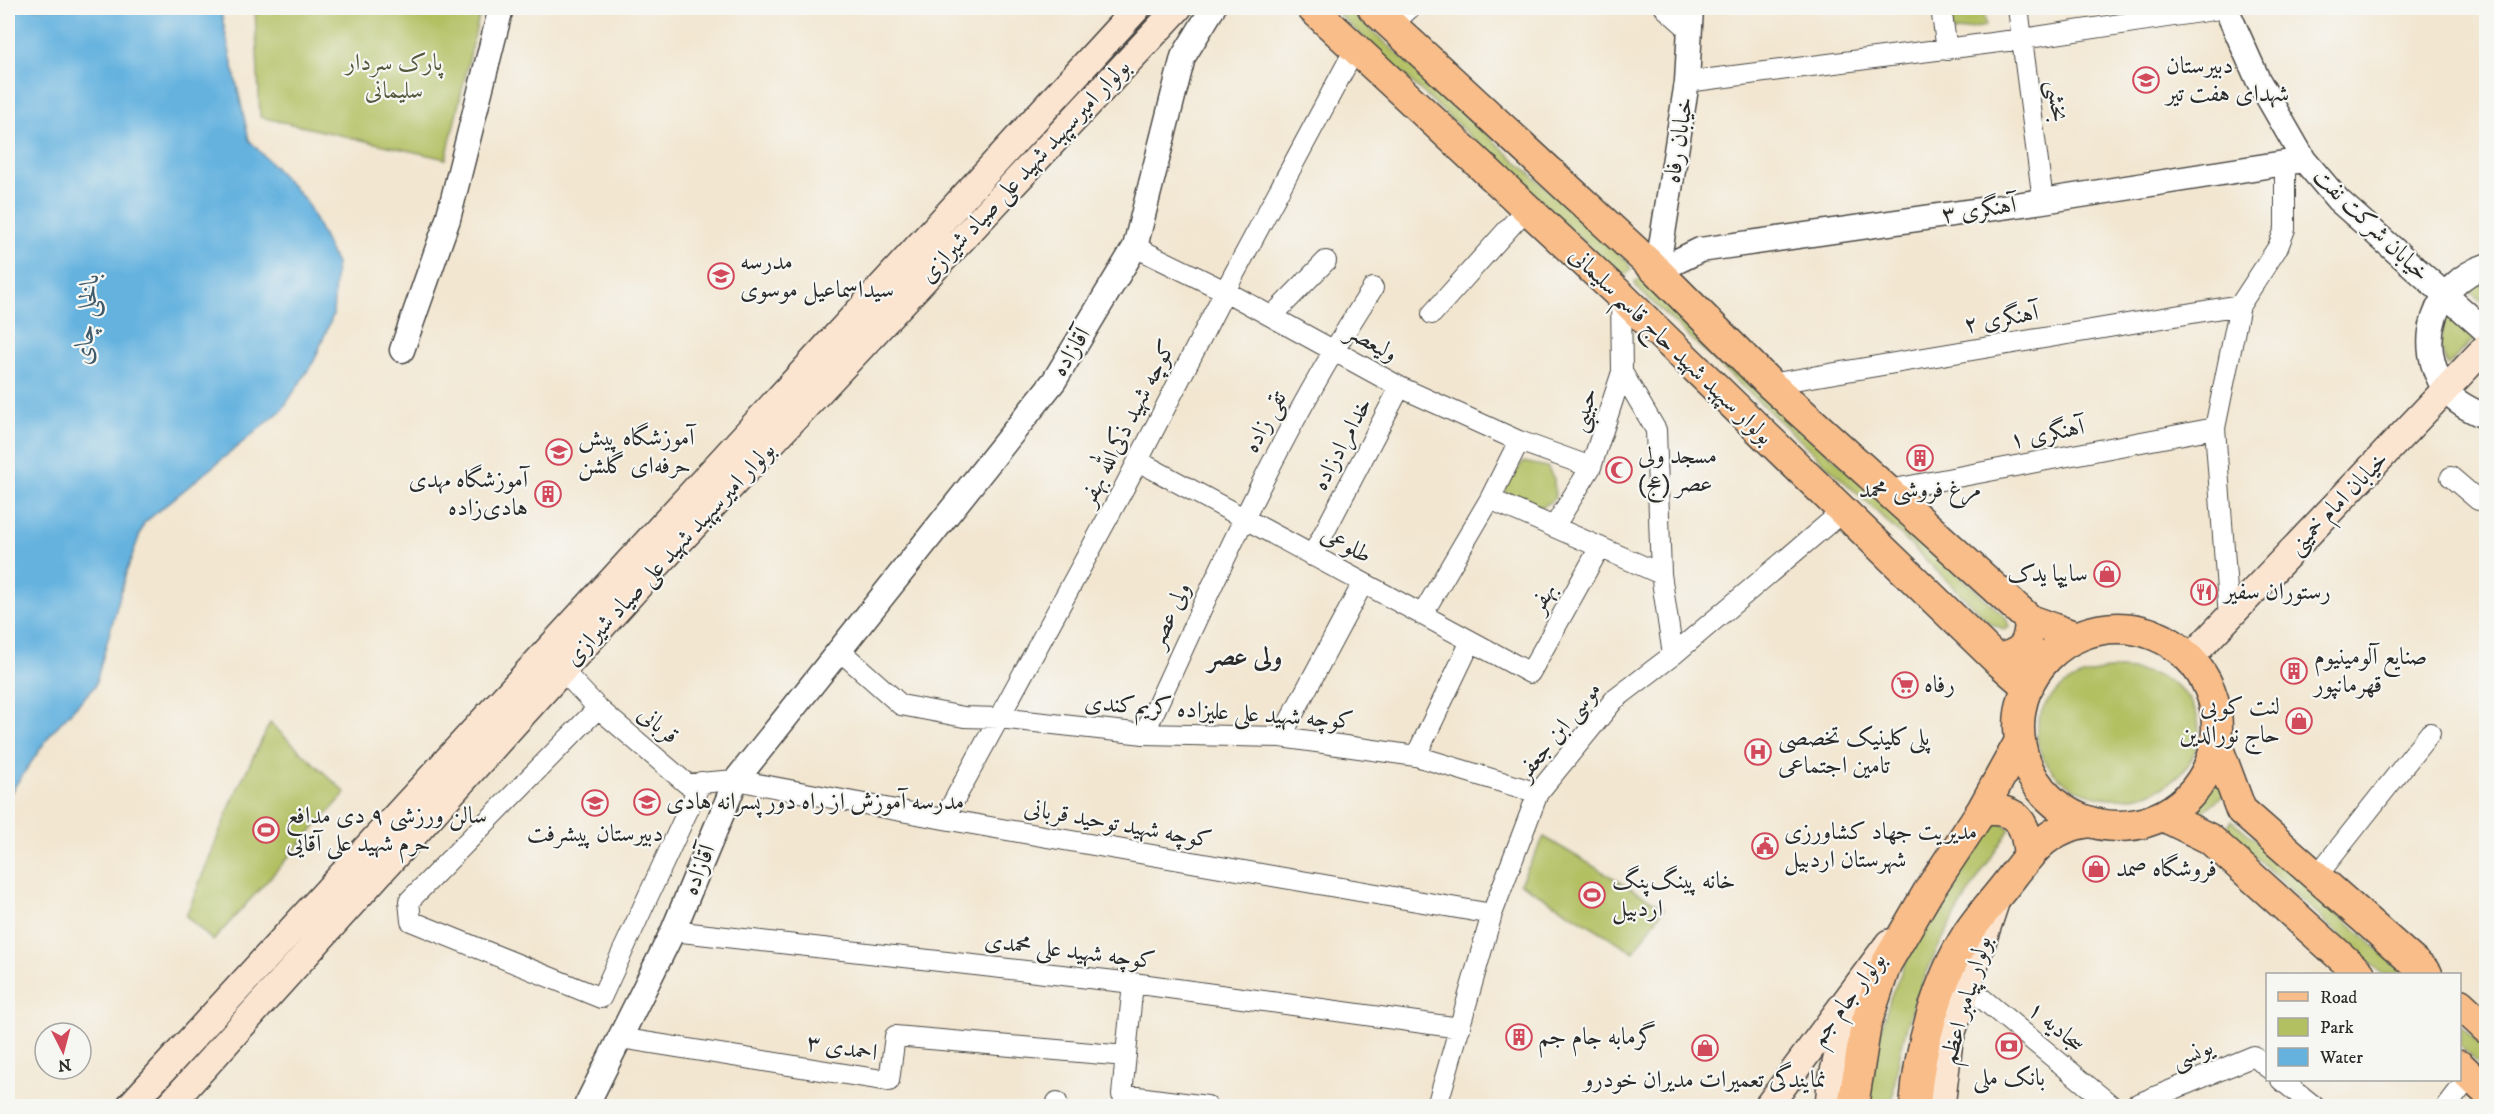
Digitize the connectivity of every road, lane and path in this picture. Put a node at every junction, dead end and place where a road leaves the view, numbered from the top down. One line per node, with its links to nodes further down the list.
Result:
1 (501, 8): 32 (street)
2 (1137, 8): 63 (main road, بولوار امیرسپهبد شهید علی صیاد شیرازی)
3 (1178, 8): 63 (main road, بولوار امیرسپهبد شهید علی صیاد شیرازی)
4 (1213, 8): 19 (street, آقازاده)
5 (1312, 8): 13 (main road, بولوار سپهبد شهید حاج قاسم سلیمانی)
6 (1665, 8): 11 (street)
7 (1941, 8): 14 (street)
8 (2018, 8): 12 (street, بخشی)
9 (2226, 8): 12 (street); 16 (street, خیابان شرکت نفت)
10 (1391, 13): 22 (main road, بولوار سپهبد شهید حاج قاسم سلیمانی)
11 (1691, 19): 15 (street, خیابان رفاه)
12 (2023, 39): 14 (street); 17 (street, بخشی)
13 (1355, 49): 18 (main road, بولوار سپهبد شهید حاج قاسم سلیمانی); 24 (street, کوچه شهید ذکی‌الله بهفر)
14 (1947, 50): 15 (street)
15 (1688, 82): 22 (street, خیابان رفاه)
16 (2295, 161): 17 (street, آهنگری ۳); 25 (street, خیابان شرکت نفت); 27 (street)
17 (2043, 201): 22 (street, آهنگری ۳)
18 (1526, 209): 26 (main road, بولوار سپهبد شهید حاج قاسم سلیمانی); 28 (street)
19 (1135, 247): 24 (street, ولیعصر); 59 (street, آقازاده)
20 (1326, 261): 29 (street)
21 (2487, 266): 25 (street)
22 (1657, 271): 35 (main road, بولوار سپهبد شهید حاج قاسم سلیمانی)
23 (1374, 288): 33 (street, تقی زاده)
24 (1225, 291): 29 (street, ولیعصر); 41 (street, کوچه شهید ذکی‌الله بهفر)
25 (2445, 294): 30 (street, خیابان شرکت نفت); 37 (street)
26 (1622, 296): 34 (street, حبیبی); 47 (main road, بولوار سپهبد شهید حاج قاسم سلیمانی)
27 (2240, 305): 35 (street, آهنگری ۲); 39 (street)
28 (1432, 314)
29 (1272, 316): 33 (street, ولیعصر)
30 (2487, 331)
31 (2487, 347): 37 (main road, خیابان امام خمینی)
32 (402, 350)
33 (1332, 350): 36 (street, ولیعصر); 48 (street, تقی زاده)
34 (1622, 372): 42 (street, حبیبی); 52 (street)
35 (1770, 384): 44 (main road, بولوار سپهبد شهید حاج قاسم سلیمانی)
36 (1400, 387): 40 (street, ولیعصر); 51 (street, خدامرادزاده)
37 (2446, 390): 38 (street); 55 (main road, خیابان امام خمینی)
38 (2487, 417)
39 (2215, 428): 44 (street, آهنگری ۱); 55 (street)
40 (1519, 441): 42 (street, ولیعصر); 46 (street)
41 (1138, 461): 48 (street, طلوعی); 67 (street, کوچه شهید ذکی‌الله بهفر)
42 (1591, 467): 49 (street, حبیبی)
43 (2451, 477): 45 (street)
44 (1889, 490): 56 (main road, بولوار سپهبد شهید حاج قاسم سلیمانی)
45 (2487, 493)
46 (1490, 499): 49 (street); 54 (street)
47 (1843, 511): 60 (street, موسی ابن جعفر); 62 (main road, بولوار سپهبد شهید حاج قاسم سلیمانی)
48 (1242, 518): 51 (street, طلوعی); 69 (street, ولی عصر)
49 (1554, 527): 50 (street)
50 (1600, 547): 52 (street); 64 (street, بهفر)
51 (1312, 556): 53 (street, طلوعی)
52 (1661, 574): 60 (street)
53 (1363, 583): 54 (street, طلوعی); 70 (street)
54 (1422, 615): 58 (street, طلوعی)
55 (2229, 617): 61 (main road, خیابان امام خمینی)
56 (2030, 620): 57 (main road, بولوار سپهبد شهید حاج قاسم سلیمانی); 62 (main road)
57 (2077, 637): 61 (main road); 65 (main road)
58 (1471, 641): 64 (street, طلوعی); 73 (street)
59 (838, 649): 67 (street); 74 (street, آقازاده)
60 (1673, 655): 76 (street, موسی ابن جعفر)
61 (2190, 658): 72 (main road)
62 (1996, 659): 65 (main road, بولوار سپهبد شهید حاج قاسم سلیمانی)
63 (554, 663): 66 (street, قربانی); 103 (main road, بولوار امیرسپهبد شهید علی صیاد شیرازی); 104 (main road, بولوار امیرسپهبد شهید علی صیاد شیرازی)
64 (1530, 673)
65 (2028, 687): 71 (main road)
66 (598, 708): 75 (street, قربانی); 75 (street)
67 (999, 718): 69 (street, کوچه شهید علی علیزاده کریم‌کندی); 80 (street, کوچه شهید ذکی‌الله بهفر)
68 (2430, 733): 84 (street)
69 (1144, 734): 70 (street, کوچه شهید علی علیزاده کریم‌کندی)
70 (1281, 737): 73 (street, کوچه شهید علی علیزاده کریم‌کندی)
71 (2020, 741): 77 (main road); 81 (main road)
72 (2216, 743): 78 (main road); 79 (main road)
73 (1416, 756): 76 (street, کوچه شهید علی علیزاده کریم‌کندی)
74 (736, 780): 75 (street, قربانی); 80 (street, کوچه شهید توحید قربانی); 88 (street, آقازاده)
75 (700, 782)
76 (1538, 792): 87 (street, موسی ابن جعفر)
77 (1982, 810): 83 (main road); 85 (main road)
78 (2241, 810): 82 (main road); 84 (main road)
79 (2163, 816): 81 (main road); 82 (main road)
80 (944, 819): 87 (street, کوچه شهید توحید قربانی)
81 (2089, 822): 83 (main road, بولوار پیامبر اعظم)
82 (2210, 838): 89 (main road)
83 (2028, 856): 86 (main road, بولوار پیامبر اعظم)
84 (2316, 877): 90 (main road)
85 (1928, 892): 93 (main road, بولوار جام جم); 110 (main road)
86 (1998, 895): 92 (main road, بولوار پیامبر اعظم); 111 (main road, بولوار پیامبر اعظم)
87 (1492, 914): 95 (street, موسی ابن جعفر)
88 (673, 932): 91 (street, کوچه شهید علی محمدی); 97 (street, آقازاده)
89 (2358, 973)
90 (2425, 973)
91 (1133, 983): 95 (street, کوچه شهید علی محمدی); 98 (street)
92 (1967, 986): 112 (main road, بولوار پیامبر اعظم); 113 (street, سجادیه ۱)
93 (1853, 991): 108 (main road, بولوار جام جم); 109 (main road)
94 (2461, 1005): 96 (main road)
95 (1460, 1028): 107 (street, موسی ابن جعفر)
96 (2487, 1028)
97 (620, 1038): 98 (street, احمدی ۳); 105 (street, آقازاده)
98 (1126, 1056): 102 (street)
99 (2266, 1066): 114 (street, یونسی)
100 (2472, 1078): 116 (street)
101 (2283, 1081): 115 (street)
102 (1121, 1101): 106 (street)
103 (130, 1107)
104 (169, 1107)
105 (585, 1107)
106 (1206, 1107)
107 (1437, 1107)
108 (1768, 1107)
109 (1829, 1107)
110 (1853, 1107)
111 (1915, 1107)
112 (1941, 1107)
113 (2112, 1107)
114 (2133, 1107)
115 (2314, 1107)
116 (2446, 1107)

